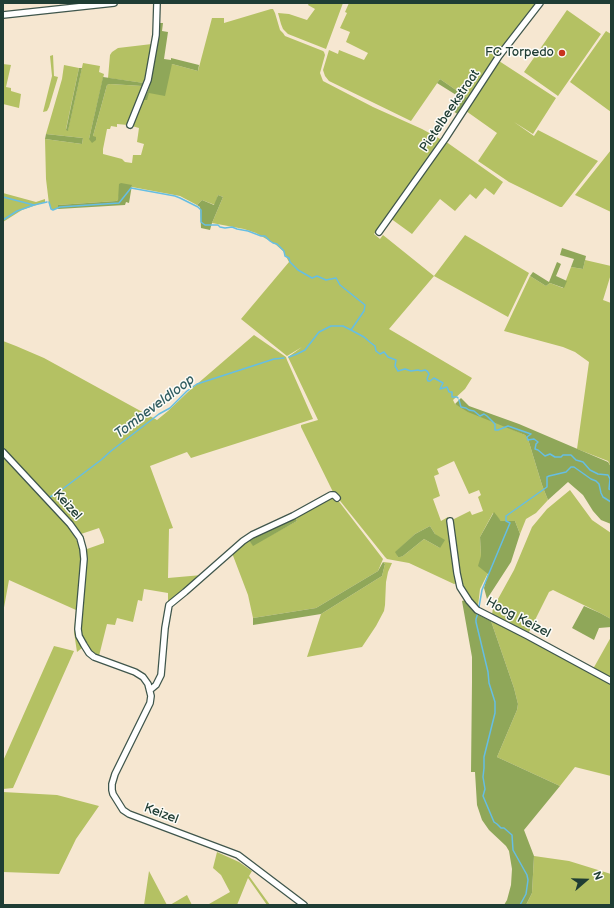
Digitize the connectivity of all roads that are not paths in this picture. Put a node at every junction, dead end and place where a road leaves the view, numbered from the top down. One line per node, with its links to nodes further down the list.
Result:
1 (114, 3): 4 (street)
2 (157, 3): 5 (street)
3 (540, 3): 6 (street, Pietelbeekstraat)
4 (3, 15)
5 (130, 124)
6 (379, 232)
7 (3, 452): 11 (street, Keizel)
8 (338, 498): 11 (street, Keizel)
9 (450, 521): 10 (street, Hoog Keizel)
10 (611, 681)
11 (150, 690): 12 (street, Keizel)
12 (304, 905)

